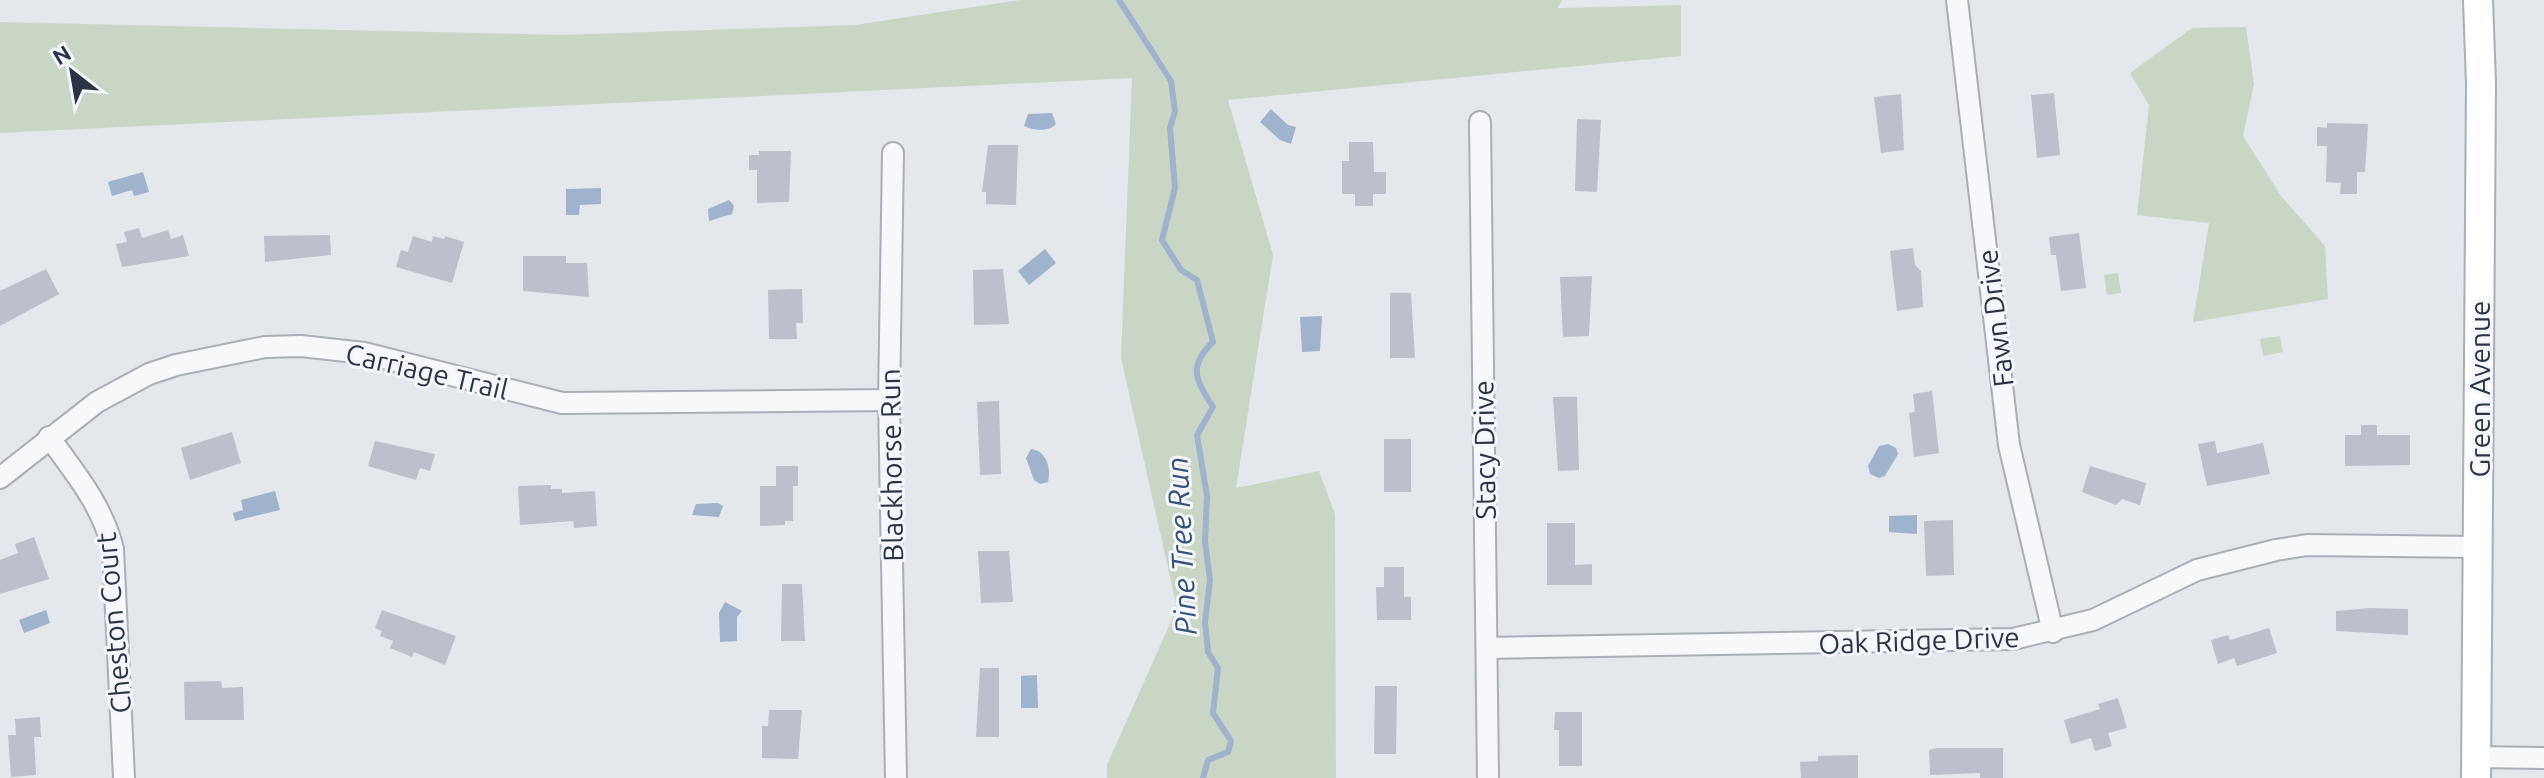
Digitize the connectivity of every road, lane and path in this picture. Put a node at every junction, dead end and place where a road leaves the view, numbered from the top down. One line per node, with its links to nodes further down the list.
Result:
1 (1957, 0): 9 (street, Fawn Drive)
2 (2478, 0): 8 (street, Green Avenue)
3 (1480, 122): 10 (street, Stacy Drive)
4 (893, 153): 5 (street, Blackhorse Run)
5 (889, 400): 6 (street, Carriage Trail); 14 (street, Blackhorse Run)
6 (49, 437): 7 (street, Carriage Trail); 13 (street, Cheston Court)
7 (0, 478)
8 (2478, 547): 9 (street, Oak Ridge Drive); 12 (street, Green Avenue)
9 (2053, 632): 10 (street, Oak Ridge Drive)
10 (1487, 648): 15 (street, Stacy Drive)
11 (2544, 758): 12 (street)
12 (2476, 768)
13 (124, 778)
14 (896, 778)
15 (1488, 778)

